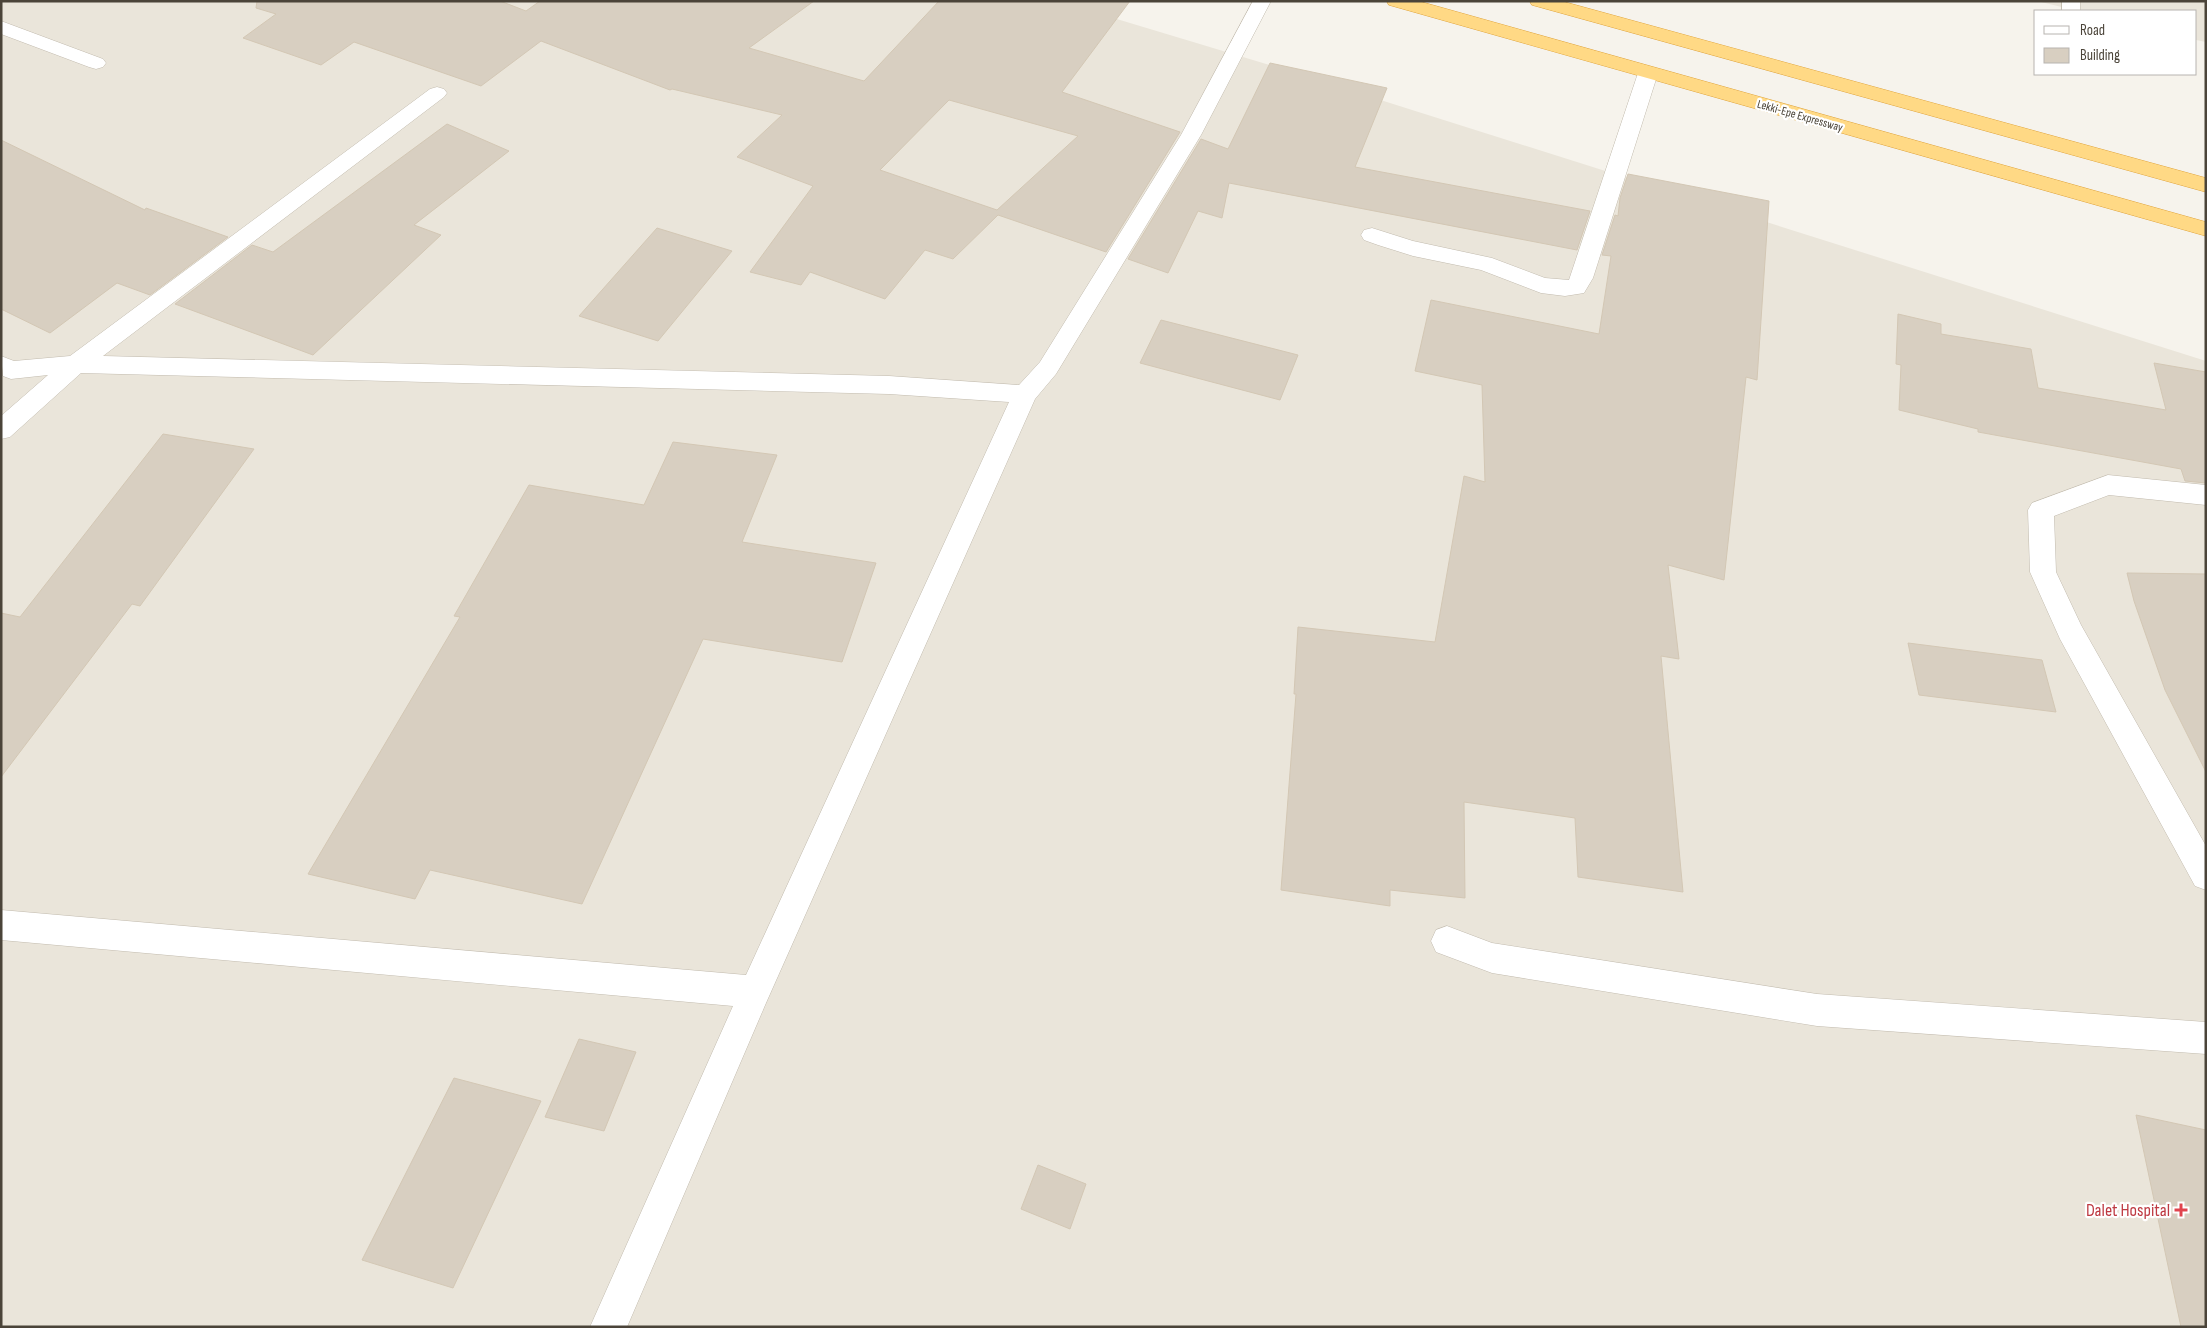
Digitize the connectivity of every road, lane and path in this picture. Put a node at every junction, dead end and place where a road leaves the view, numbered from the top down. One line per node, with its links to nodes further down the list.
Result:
1 (1262, 1): 13 (street)
2 (1396, 1): 6 (highway, Lekki-Epe Expressway)
3 (1539, 1): 8 (highway)
4 (1, 27): 5 (street)
5 (96, 63)
6 (1648, 73): 9 (highway, Lekki-Epe Expressway); 10 (street)
7 (436, 94): 11 (street)
8 (2206, 186)
9 (2206, 229)
10 (1372, 234)
11 (76, 364): 12 (street); 13 (street); 14 (street)
12 (1, 366)
13 (1025, 394): 19 (street)
14 (1, 430)
15 (2206, 495): 16 (street)
16 (2206, 876)
17 (1, 925): 19 (street)
18 (1448, 940): 20 (street)
19 (754, 992): 21 (street)
20 (2206, 1038)
21 (608, 1327)

